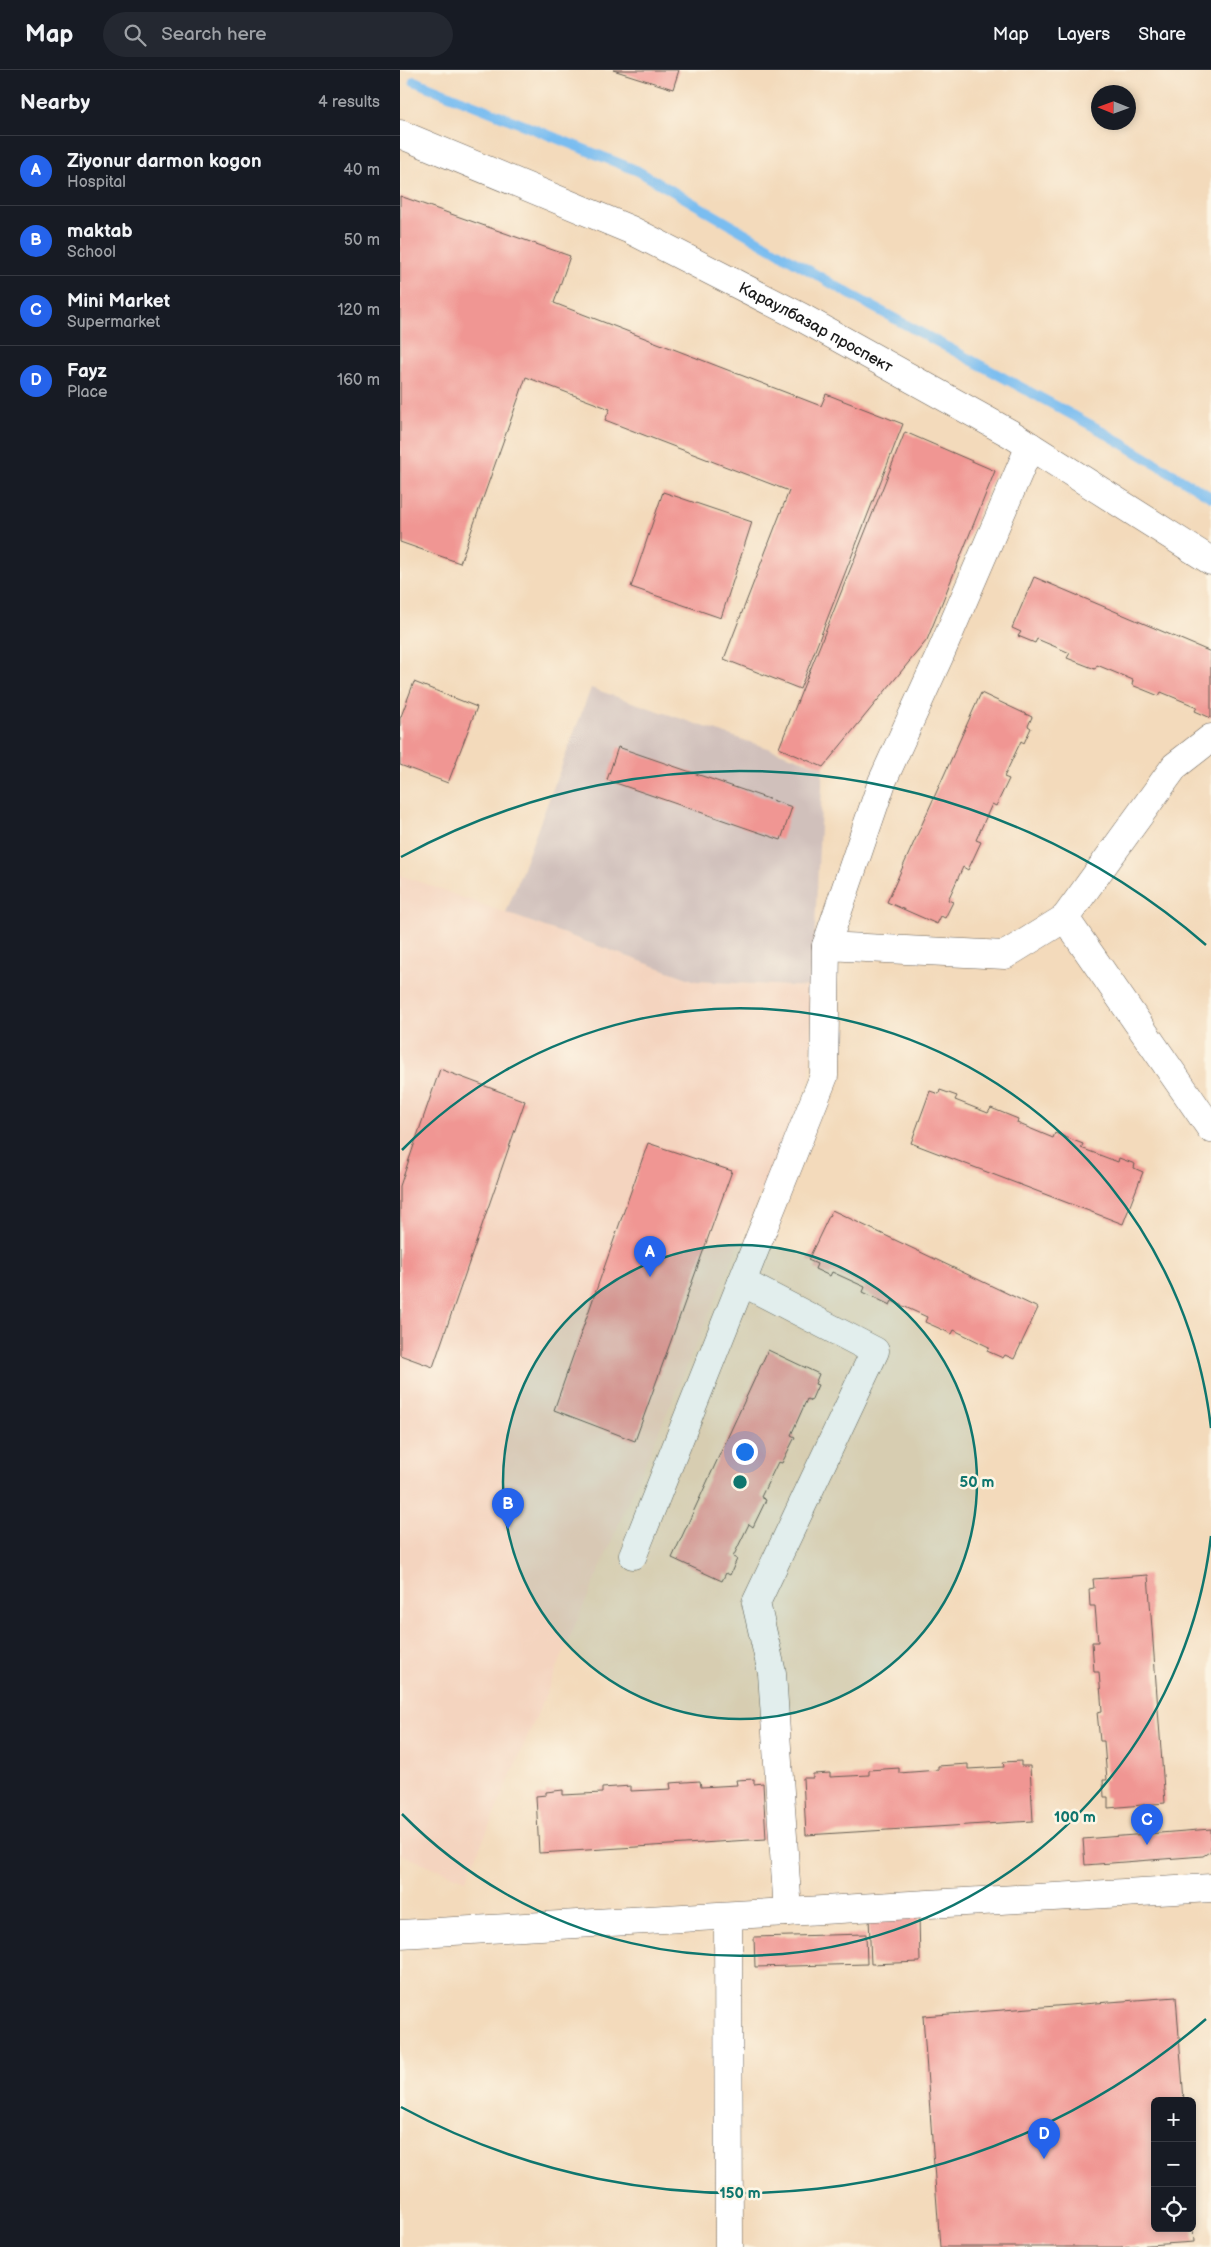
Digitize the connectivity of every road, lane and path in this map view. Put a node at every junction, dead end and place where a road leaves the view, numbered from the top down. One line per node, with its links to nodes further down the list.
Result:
1 (400, 134): 2 (street, Караулбазар проспект)
2 (1030, 446): 3 (street, Караулбазар проспект); 6 (street)
3 (1211, 561)
4 (1211, 738): 5 (street)
5 (1065, 918): 6 (street); 7 (street)
6 (826, 946): 8 (street)
7 (1211, 1129)
8 (742, 1282): 9 (street); 11 (street)
9 (633, 1555)
10 (1211, 1888): 11 (street)
11 (788, 1912): 12 (street)
12 (728, 1916): 13 (street); 14 (street)
13 (400, 1934)
14 (729, 2247)

